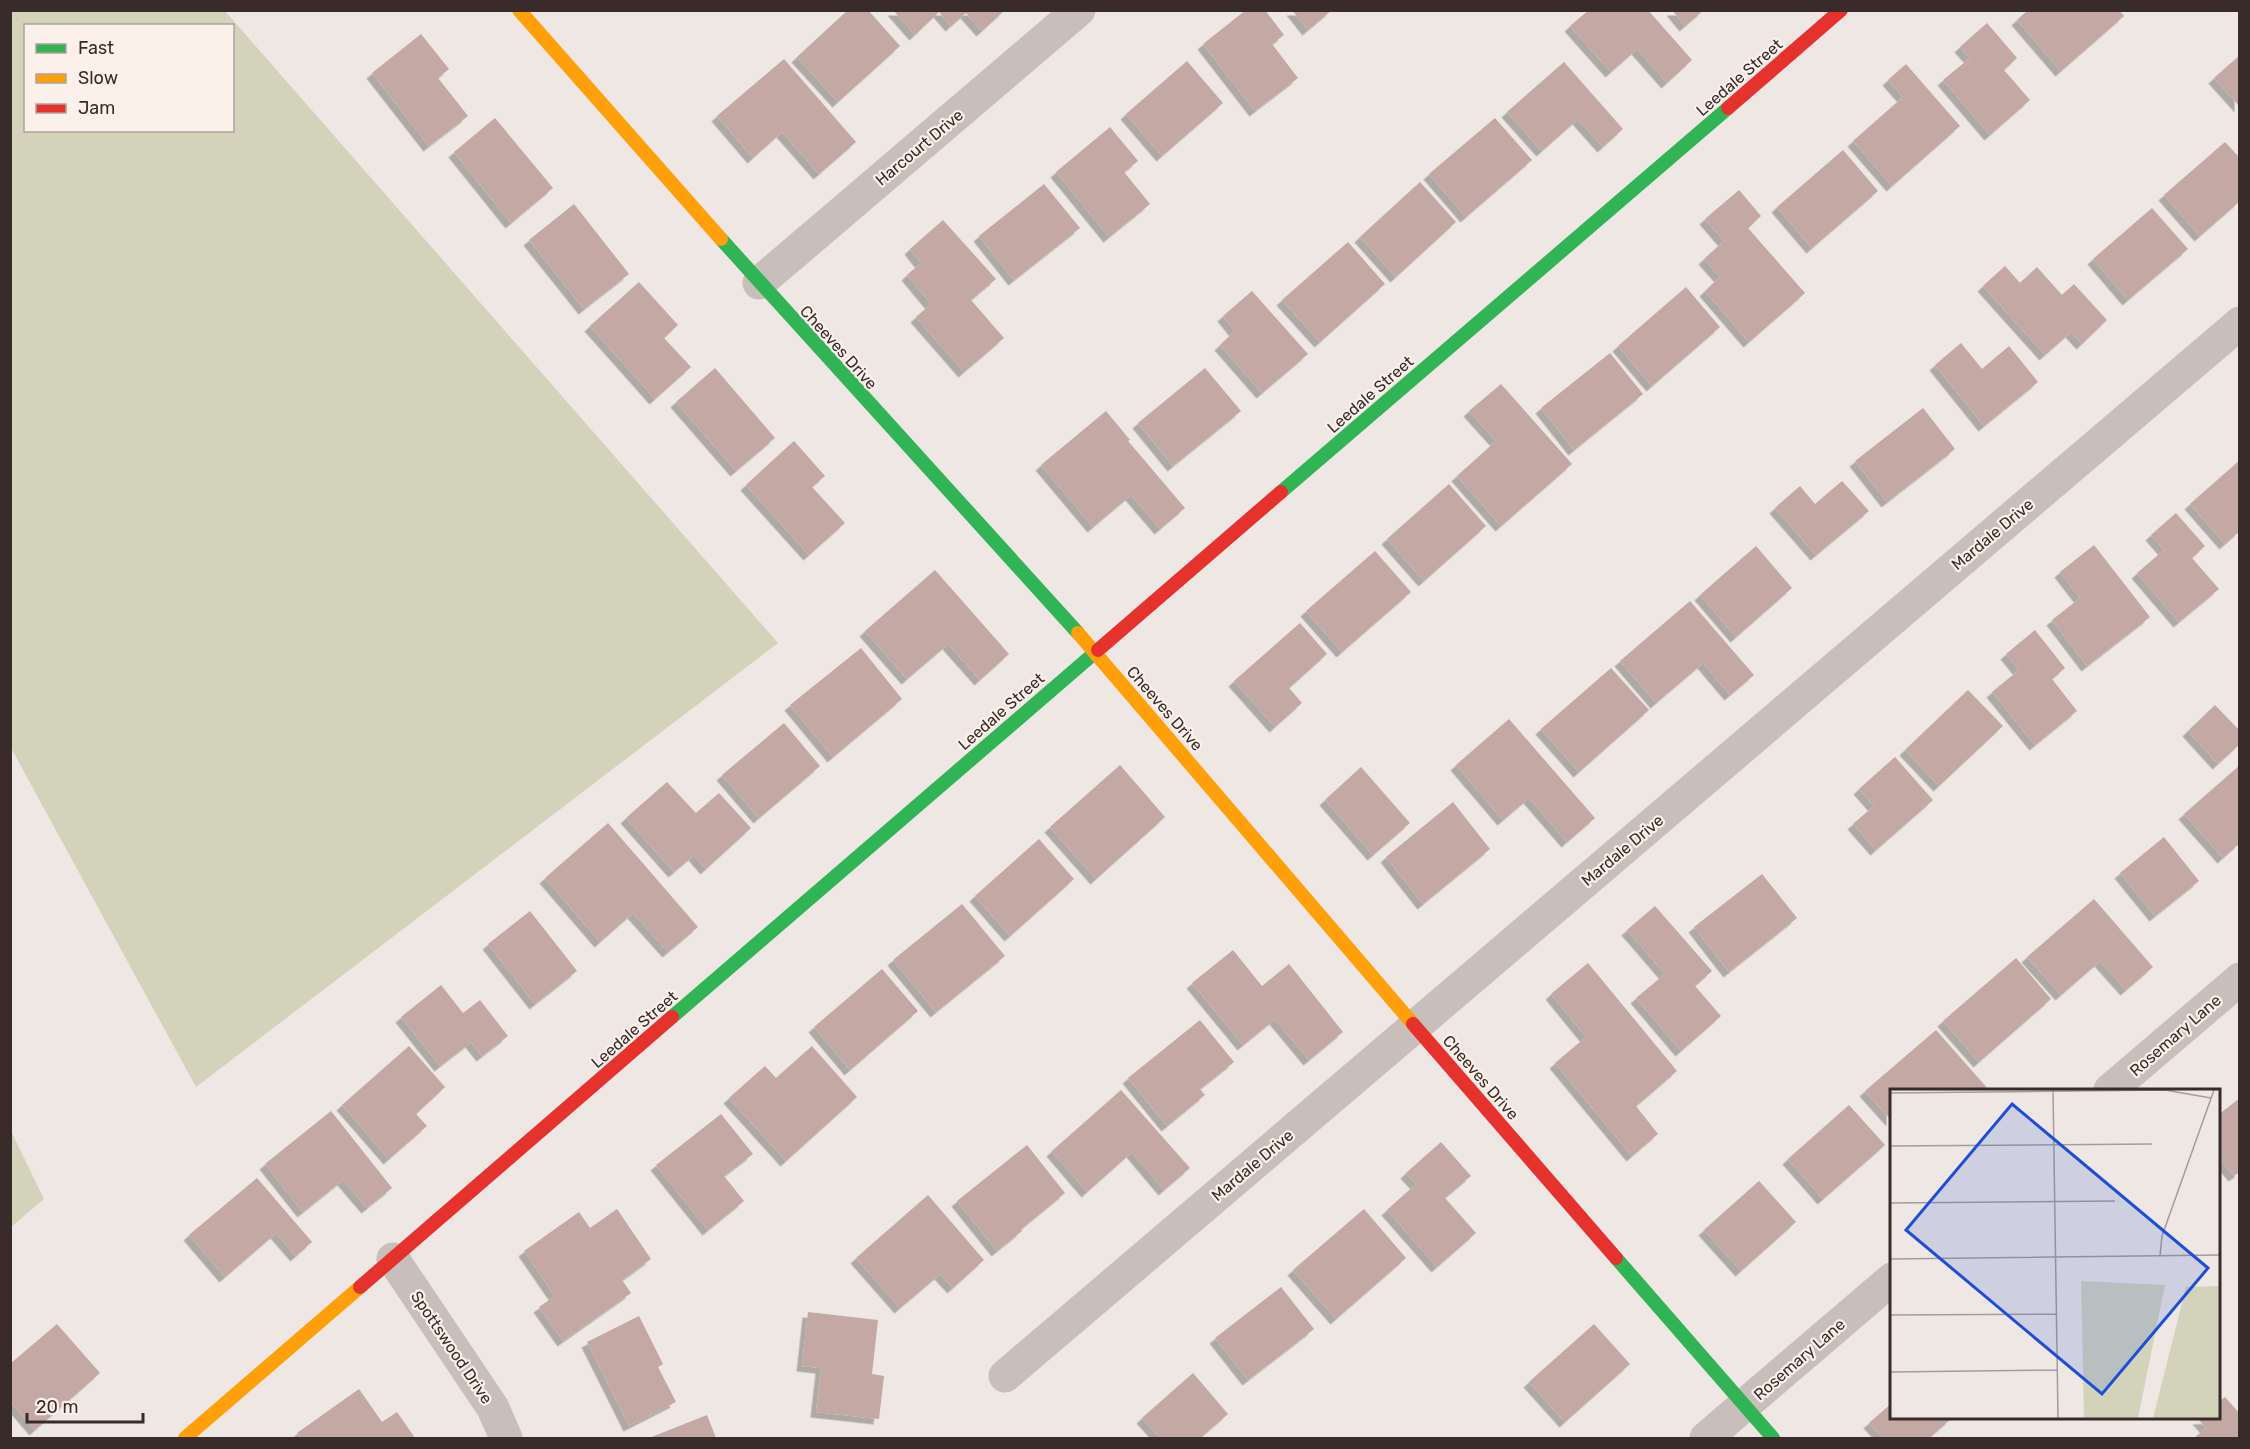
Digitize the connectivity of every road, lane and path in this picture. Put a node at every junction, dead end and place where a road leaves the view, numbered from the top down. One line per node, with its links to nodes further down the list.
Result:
1 (519, 10): 4 (street, Cheeves Drive)
2 (1079, 10): 4 (street, Harcourt Drive)
3 (1841, 10): 6 (street, Leedale Street)
4 (759, 283): 6 (street, Cheeves Drive)
5 (2240, 324): 8 (street, Mardale Drive)
6 (1095, 652): 8 (street, Cheeves Drive); 10 (street, Leedale Street)
7 (2240, 979): 9 (street, Rosemary Lane)
8 (1415, 1026): 12 (street, Mardale Drive); 13 (street, Cheeves Drive)
9 (2111, 1089)
10 (393, 1259): 14 (street, Leedale Street); 15 (street, Spottswood Drive)
11 (1890, 1281): 13 (street, Rosemary Lane)
12 (1005, 1376)
13 (1745, 1406): 16 (street, Rosemary Lane); 17 (street, Cheeves Drive)
14 (185, 1438)
15 (506, 1438)
16 (1706, 1438)
17 (1773, 1438)

